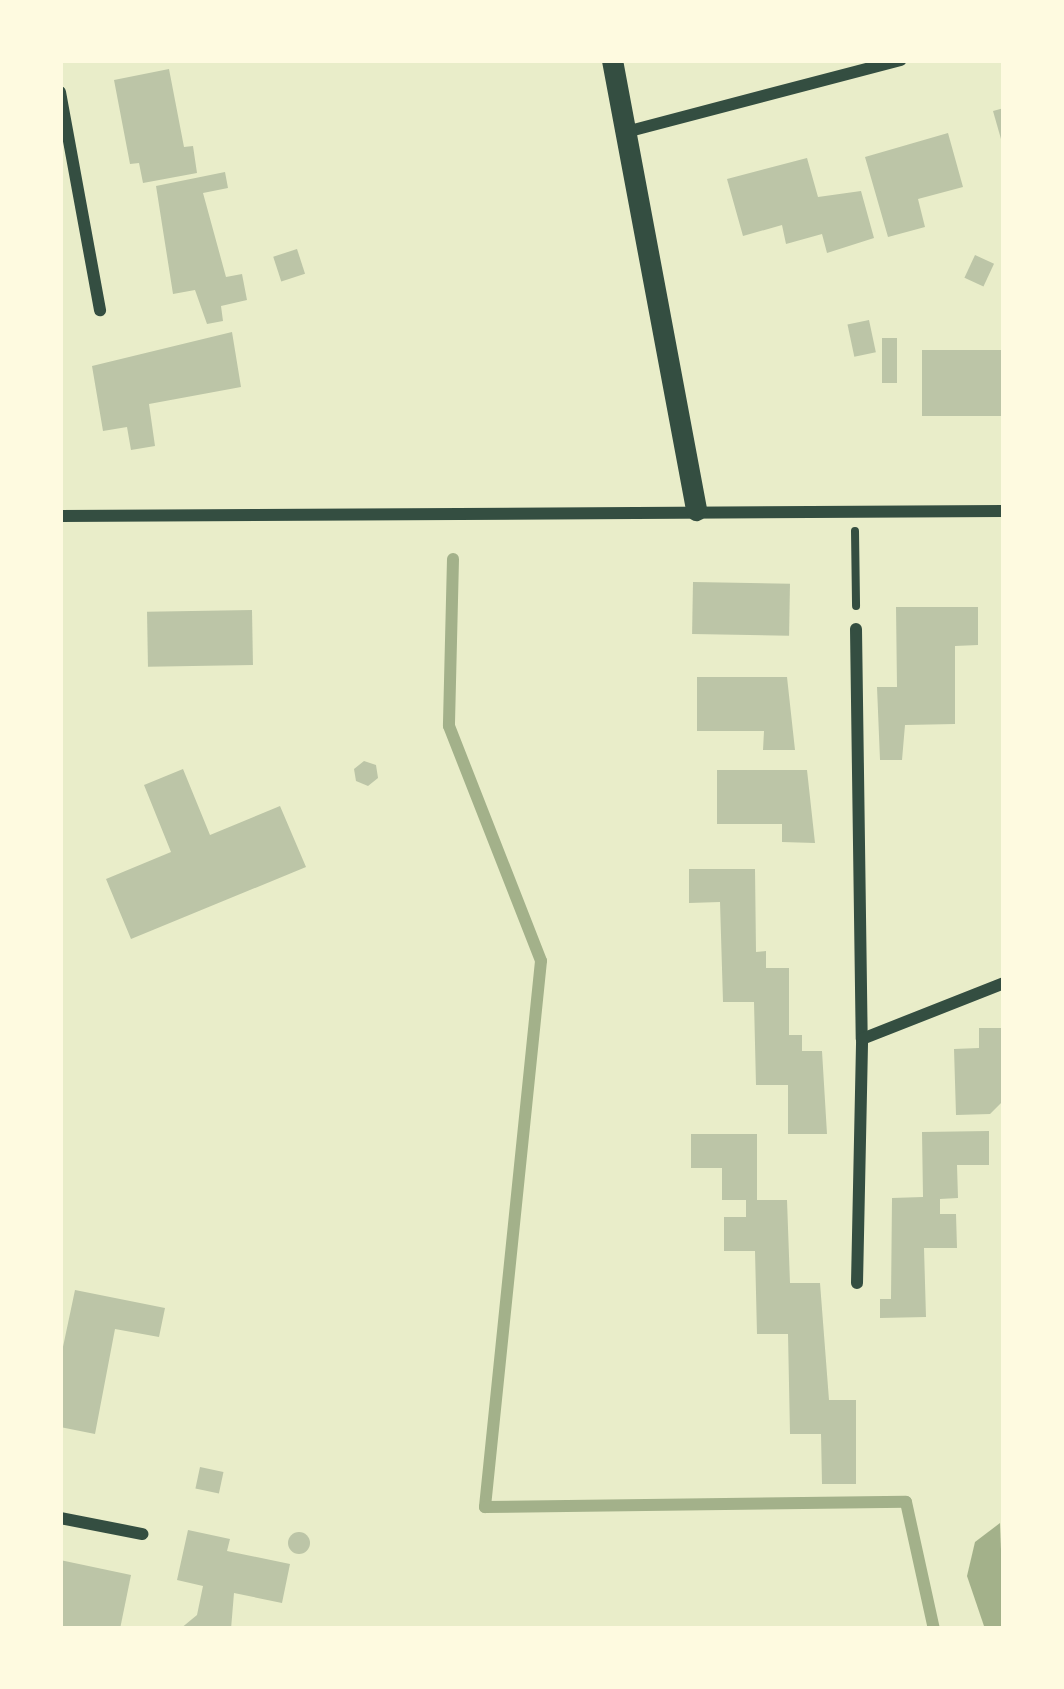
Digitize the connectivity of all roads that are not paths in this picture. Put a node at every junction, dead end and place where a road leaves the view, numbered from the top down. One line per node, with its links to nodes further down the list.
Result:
1 (611, 60): 4 (street)
2 (895, 61): 4 (street)
3 (60, 92): 5 (street)
4 (626, 132): 6 (street)
5 (100, 310)
6 (697, 510): 7 (street); 8 (street)
7 (1004, 511)
8 (60, 515)
9 (856, 629): 11 (street)
10 (1004, 982): 11 (street)
11 (862, 1039): 12 (street)
12 (857, 1283)
13 (60, 1518): 14 (street)
14 (142, 1534)

